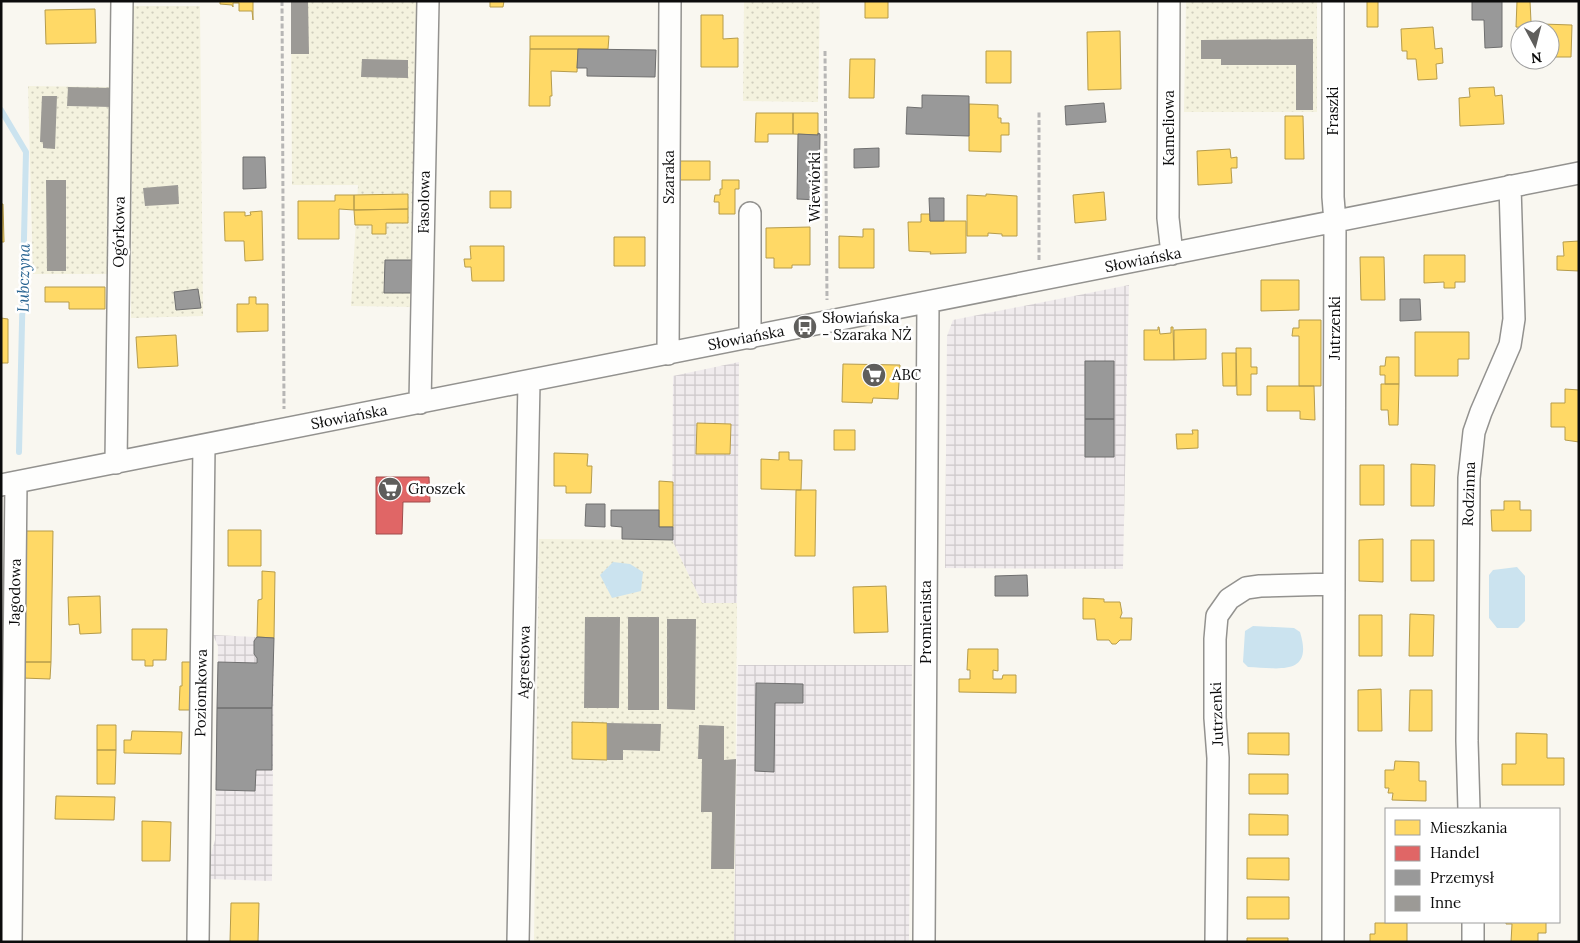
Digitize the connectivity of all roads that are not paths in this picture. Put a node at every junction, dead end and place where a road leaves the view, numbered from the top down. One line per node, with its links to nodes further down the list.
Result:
1 (122, 1): 17 (street, Ogórkowa)
2 (428, 1): 15 (street, Fasolowa)
3 (670, 1): 13 (street, Szaraka)
4 (1169, 1): 10 (street, Kameliowa)
5 (1333, 1): 9 (street, Fraszki)
6 (1579, 173): 7 (street, Słowiańska)
7 (1510, 186): 9 (street, Słowiańska); 20 (street, Rodzinna)
8 (750, 213): 12 (street)
9 (1335, 222): 10 (street, Słowiańska); 19 (street, Jutrzenki)
10 (1172, 254): 11 (street, Słowiańska)
11 (928, 302): 12 (street, Słowiańska); 25 (street, Promienista)
12 (750, 338): 13 (street, Słowiańska)
13 (668, 354): 14 (street, Słowiańska)
14 (529, 382): 15 (street, Słowiańska); 24 (street, Agrestowa)
15 (420, 403): 16 (street, Słowiańska)
16 (204, 445): 17 (street, Słowiańska); 23 (street, Poziomkowa)
17 (116, 463): 18 (street, Słowiańska)
18 (9, 484): 22 (street, Jagodowa)
19 (1334, 584): 26 (street, Jutrzenki); 27 (street, Jutrzenki)
20 (1469, 808)
21 (1473, 923): 28 (street)
22 (11, 942)
23 (198, 942)
24 (518, 942)
25 (924, 942)
26 (1216, 942)
27 (1332, 942)
28 (1473, 942)

